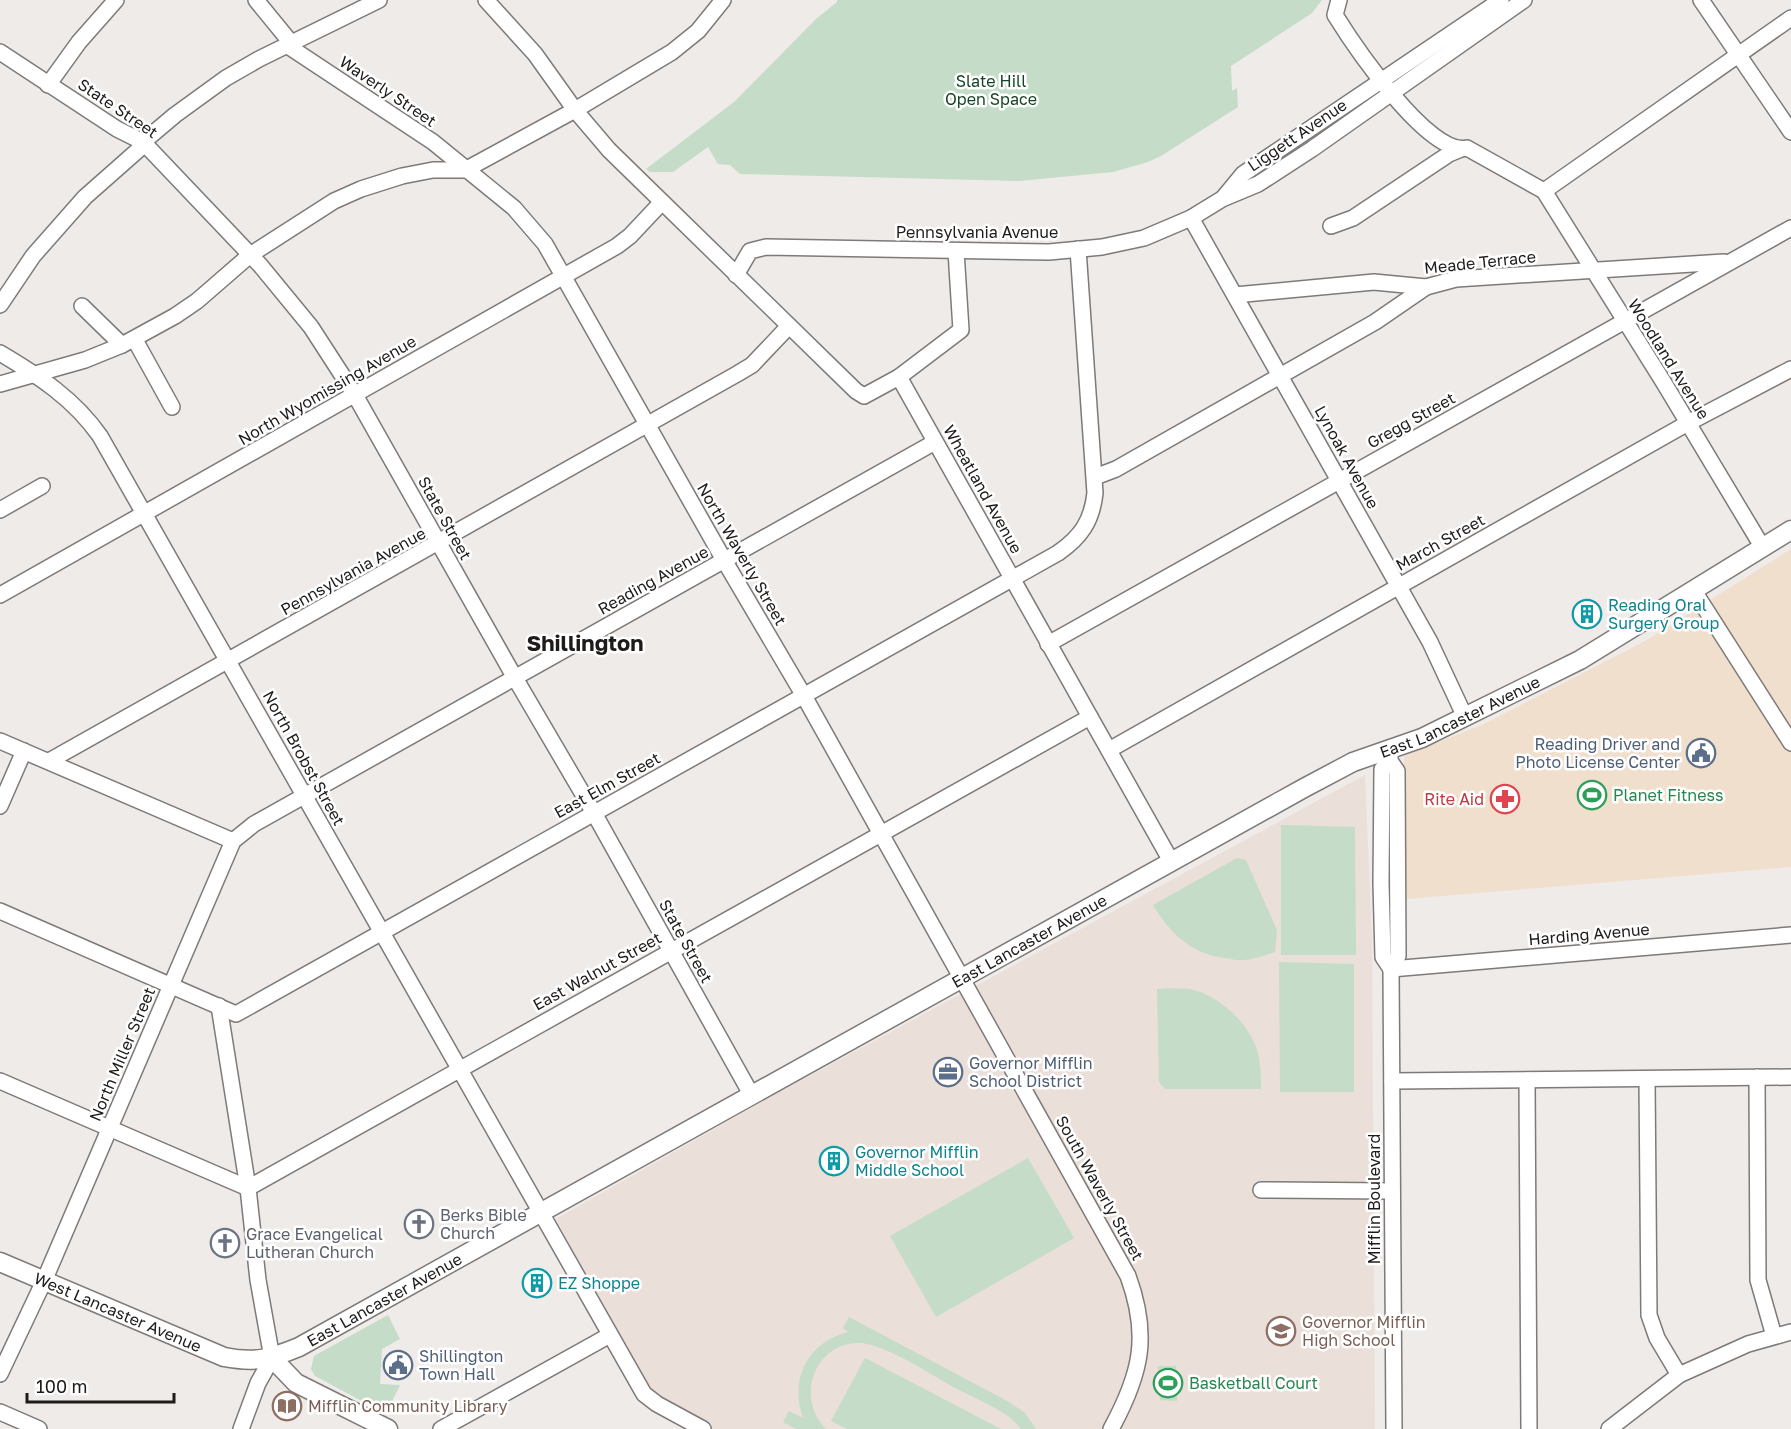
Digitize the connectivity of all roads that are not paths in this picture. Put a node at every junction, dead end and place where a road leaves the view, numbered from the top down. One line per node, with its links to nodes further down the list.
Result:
1 (116, 0): 14 (street)
2 (256, 0): 11 (street, Waverly Street)
3 (379, 0): 11 (street)
4 (723, 0): 16 (street)
5 (1339, 0): 15 (street)
6 (1501, 0): 15 (street, Liggett Avenue)
7 (1524, 0): 15 (street, Liggett Avenue)
8 (1701, 0): 13 (street)
9 (493, 2): 16 (street)
10 (1791, 18): 13 (street)
11 (290, 45): 18 (street); 20 (street, Waverly Street)
12 (0, 52): 14 (street, State Street)
13 (1738, 55): 17 (street); 21 (street)
14 (48, 85): 18 (street, State Street)
15 (1387, 87): 19 (street); 22 (street, Liggett Avenue)
16 (575, 110): 20 (street); 23 (street)
17 (1791, 132)
18 (144, 143): 29 (street, State Street); 36 (street)
19 (1461, 149): 21 (street); 25 (street)
20 (465, 170): 29 (street); 33 (street, North Waverly Street)
21 (1544, 191): 31 (street, Woodland Avenue)
22 (1222, 199): 24 (street, Pennsylvania Avenue)
23 (662, 202): 32 (street); 33 (street, North Wyomissing Avenue)
24 (1191, 218): 27 (street, Pennsylvania Avenue); 35 (street, Lynoak Avenue)
25 (1331, 226)
26 (1791, 228): 30 (street, Gregg Street)
27 (1078, 249): 28 (street, Pennsylvania Avenue); 52 (street, East Elm Street)
28 (956, 251): 32 (street, Pennsylvania Avenue); 45 (street)
29 (250, 255): 40 (street); 47 (street, State Street)
30 (1730, 262): 31 (street, Meade Terrace); 38 (street, Gregg Street)
31 (1592, 269): 34 (street, Meade Terrace); 38 (street, Woodland Avenue)
32 (736, 275): 39 (street)
33 (565, 277): 47 (street, North Wyomissing Avenue); 50 (street, North Waverly Street)
34 (1426, 287): 35 (street, Meade Terrace); 44 (street)
35 (1235, 295): 44 (street, Lynoak Avenue)
36 (0, 305)
37 (82, 306): 40 (street)
38 (1624, 320): 49 (street, Woodland Avenue); 53 (street, Gregg Street)
39 (789, 326): 45 (street); 50 (street, Pennsylvania Avenue)
40 (128, 343): 43 (street); 48 (street)
41 (0, 353): 43 (street, North Brobst Street)
42 (1791, 369): 49 (street, March Street)
43 (36, 375): 46 (street); 56 (street, North Brobst Street)
44 (1281, 376): 52 (street); 53 (street, Lynoak Avenue)
45 (899, 377): 51 (street, Wheatland Avenue)
46 (0, 384)
47 (355, 395): 56 (street, North Wyomissing Avenue); 58 (street, State Street)
48 (172, 407)
49 (1688, 423): 59 (street, Woodland Avenue); 62 (street, March Street)
50 (648, 424): 58 (street, Pennsylvania Avenue); 60 (street, North Waverly Street)
51 (935, 442): 60 (street, Reading Avenue); 61 (street, Wheatland Avenue)
52 (1095, 477): 61 (street, East Elm Street)
53 (1340, 481): 62 (street, Lynoak Avenue); 65 (street, Gregg Street)
54 (42, 486): 55 (street)
55 (0, 510)
56 (145, 514): 64 (street, North Wyomissing Avenue); 66 (street, North Brobst Street)
57 (1791, 530): 59 (main road, East Lancaster Avenue)
58 (439, 543): 66 (street, Pennsylvania Avenue); 67 (street, State Street)
59 (1763, 548): 63 (main road, East Lancaster Avenue)
60 (724, 560): 67 (street, Reading Avenue); 68 (street, North Waverly Street)
61 (1012, 579): 65 (street, Wheatland Avenue); 68 (street, East Elm Street)
62 (1399, 585): 70 (street, Lynoak Avenue); 73 (street, March Street)
63 (1694, 591): 70 (main road, East Lancaster Avenue); 72 (street)
64 (0, 595)
65 (1048, 644): 69 (street, Wheatland Avenue)
66 (228, 660): 76 (street, Pennsylvania Avenue); 77 (street, North Brobst Street)
67 (515, 678): 77 (street, Reading Avenue); 79 (street, State Street)
68 (804, 696): 79 (street, East Elm Street); 80 (street, North Waverly Street)
69 (1090, 717): 73 (street, Wheatland Avenue); 80 (street, East Walnut Street)
70 (1465, 717): 75 (main road, East Lancaster Avenue)
71 (0, 741): 74 (street)
72 (1791, 743)
73 (1109, 750): 82 (street, Wheatland Avenue)
74 (24, 751): 76 (street); 78 (street)
75 (1390, 755): 82 (main road, East Lancaster Avenue); 87 (street, Mifflin Boulevard)
76 (48, 761): 81 (street)
77 (305, 796): 81 (street, Reading Avenue); 84 (street, North Brobst Street)
78 (0, 806)
79 (594, 813): 84 (street, East Elm Street); 86 (street, State Street)
80 (880, 833): 86 (street, East Walnut Street); 88 (street, North Waverly Street)
81 (233, 841): 89 (street, North Miller Street)
82 (1171, 861): 88 (main road, East Lancaster Avenue)
83 (0, 911): 89 (street)
84 (381, 932): 90 (street, East Elm Street); 91 (street, North Brobst Street)
85 (1791, 935): 87 (street, Harding Avenue)
86 (671, 951): 91 (street, East Walnut Street); 98 (street, State Street)
87 (1391, 969): 97 (street, Mifflin Boulevard)
88 (962, 977): 98 (main road, East Lancaster Avenue); 118 (street, South Waverly Street)
89 (171, 985): 90 (street); 99 (street, North Miller Street)
90 (219, 1006): 100 (street)
91 (458, 1069): 100 (street, East Walnut Street); 103 (street, North Brobst Street)
92 (1757, 1077): 93 (street); 94 (street); 108 (street)
93 (1791, 1077)
94 (1647, 1079): 95 (street); 111 (street)
95 (1527, 1080): 97 (street); 120 (street)
96 (0, 1081): 99 (street)
97 (1392, 1081): 102 (street, Mifflin Boulevard)
98 (751, 1094): 103 (main road, East Lancaster Avenue)
99 (109, 1128): 100 (street); 105 (street, North Miller Street)
100 (248, 1188): 109 (street)
101 (1261, 1190): 102 (street)
102 (1392, 1191): 119 (street, Mifflin Boulevard)
103 (540, 1212): 107 (street, North Brobst Street); 109 (main road, East Lancaster Avenue)
104 (0, 1262): 105 (main road, West Lancaster Avenue)
105 (44, 1281): 109 (main road, West Lancaster Avenue); 110 (street, North Miller Street)
106 (1791, 1332): 108 (street)
107 (610, 1335): 116 (street); 117 (street, North Brobst Street)
108 (1774, 1336): 111 (street)
109 (272, 1358): 114 (street); 115 (main road)
110 (0, 1374)
111 (1679, 1375): 121 (street)
112 (0, 1412): 113 (street)
113 (39, 1429)
114 (242, 1429)
115 (388, 1429)
116 (441, 1429)
117 (703, 1429)
118 (1111, 1429)
119 (1394, 1429)
120 (1528, 1429)
121 (1609, 1429)

